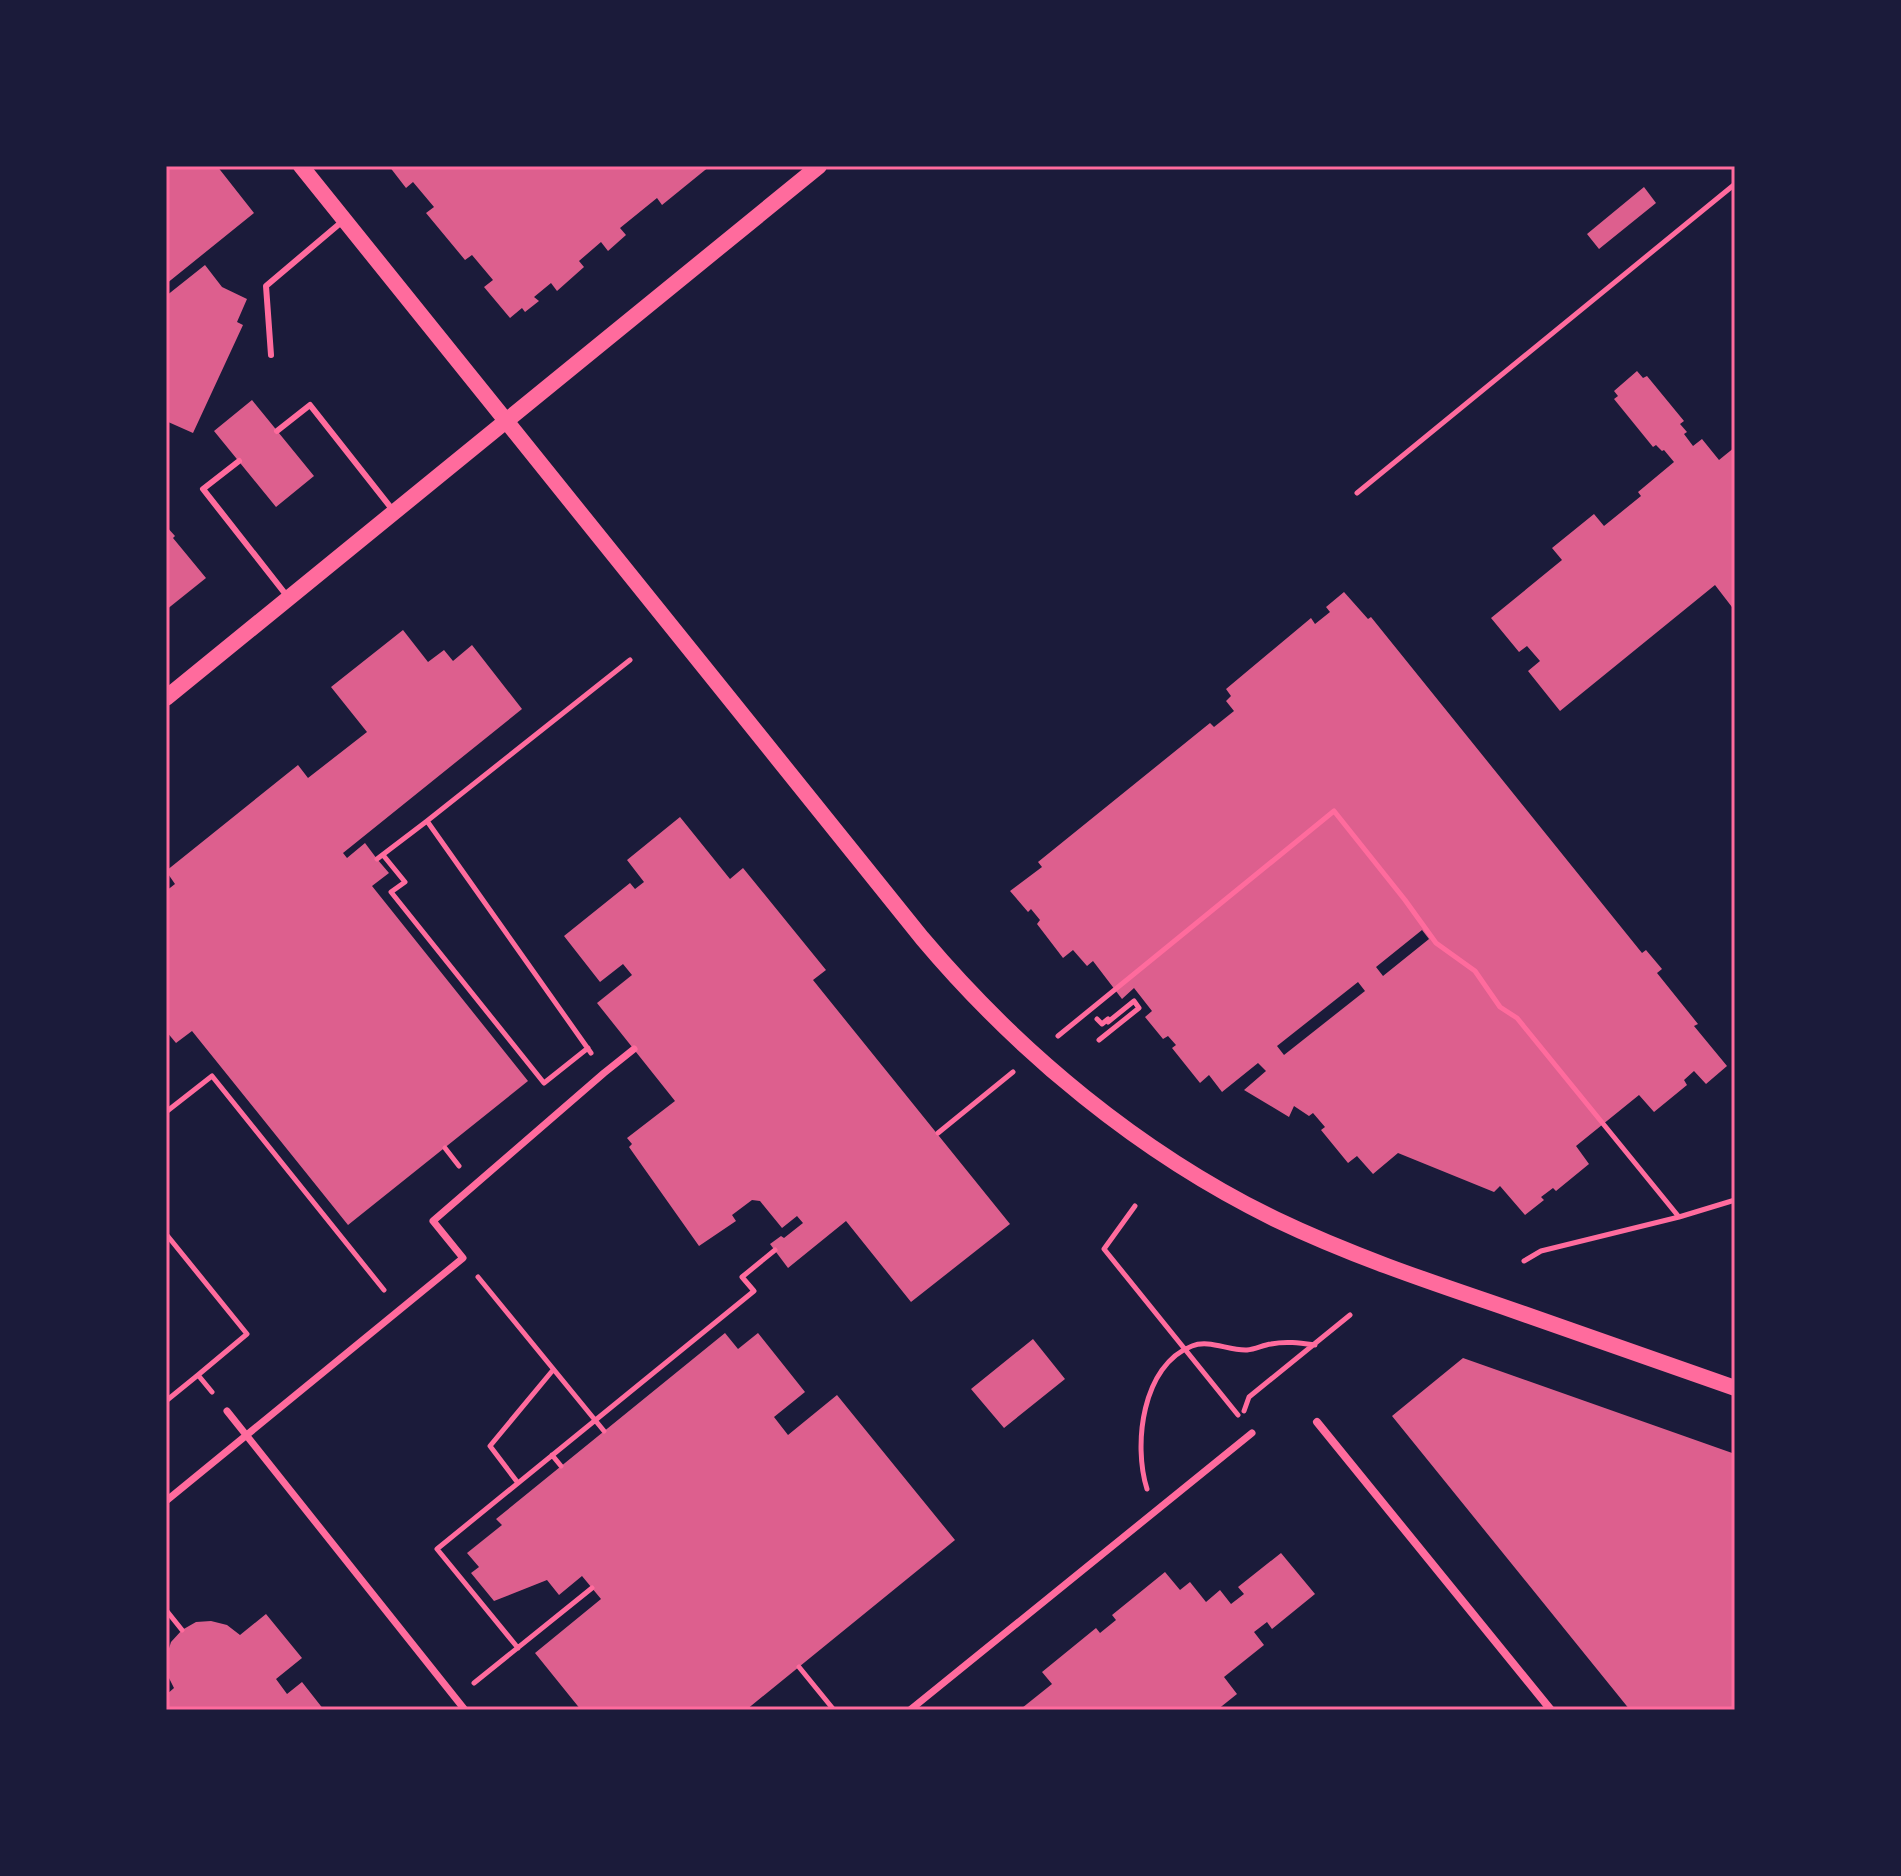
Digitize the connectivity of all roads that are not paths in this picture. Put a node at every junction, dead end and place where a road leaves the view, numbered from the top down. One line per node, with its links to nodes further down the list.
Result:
1 (301, 166): 3 (main road)
2 (819, 166): 5 (main road)
3 (344, 220): 4 (lane); 5 (main road)
4 (271, 355)
5 (506, 421): 8 (main road); 12 (main road)
6 (277, 431): 8 (lane)
7 (239, 461): 9 (lane)
8 (395, 512): 9 (main road)
9 (289, 598): 10 (main road)
10 (166, 698)
11 (634, 1049): 16 (street)
12 (1735, 1388)
13 (227, 1411): 16 (street)
14 (1317, 1422): 20 (street)
15 (1252, 1433): 19 (street)
16 (246, 1434): 17 (street); 18 (street)
17 (166, 1501)
18 (465, 1710)
19 (910, 1710)
20 (1551, 1710)

